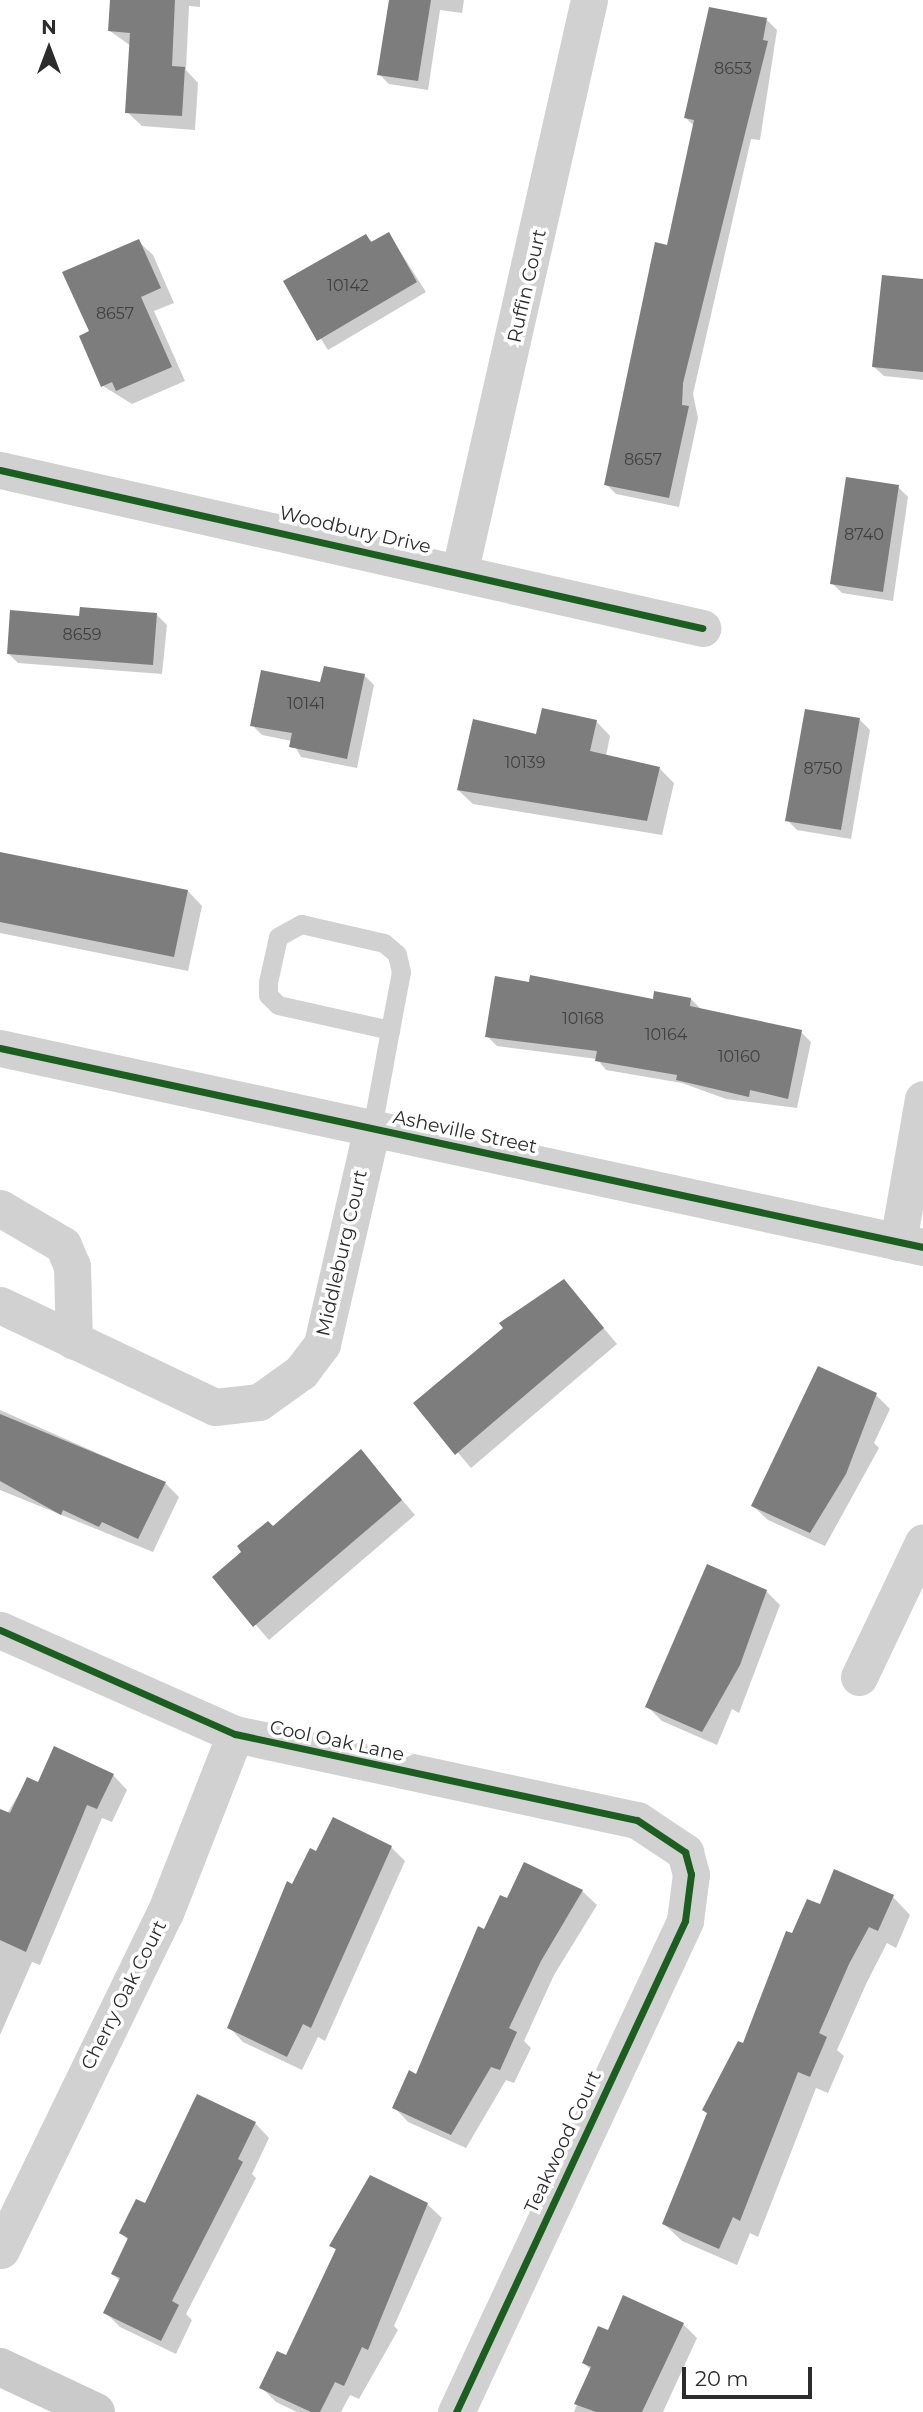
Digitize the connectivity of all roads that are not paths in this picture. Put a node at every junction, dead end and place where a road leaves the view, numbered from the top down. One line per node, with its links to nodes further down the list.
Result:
1 (589, 0): 3 (street, Ruffin Court)
2 (0, 470): 3 (street, Woodbury Drive)
3 (460, 570): 4 (street, Woodbury Drive)
4 (702, 628)
5 (390, 1030): 5 (lane); 8 (lane)
6 (0, 1048): 8 (street, Asheville Street)
7 (923, 1099): 10 (street)
8 (372, 1128): 10 (street, Asheville Street); 12 (street, Middleburg Court)
9 (0, 1208): 12 (street)
10 (911, 1245)
11 (0, 1306): 12 (street, Middleburg Court)
12 (74, 1341)
13 (923, 1542): 15 (street)
14 (0, 1630): 16 (street, Cool Oak Lane)
15 (859, 1677)
16 (235, 1734): 17 (street, Cool Oak Lane); 18 (street, Cherry Oak Court)
17 (691, 1883): 21 (street, Teakwood Court)
18 (1, 2250)
19 (0, 2367): 20 (main road)
20 (96, 2412)
21 (456, 2412)

